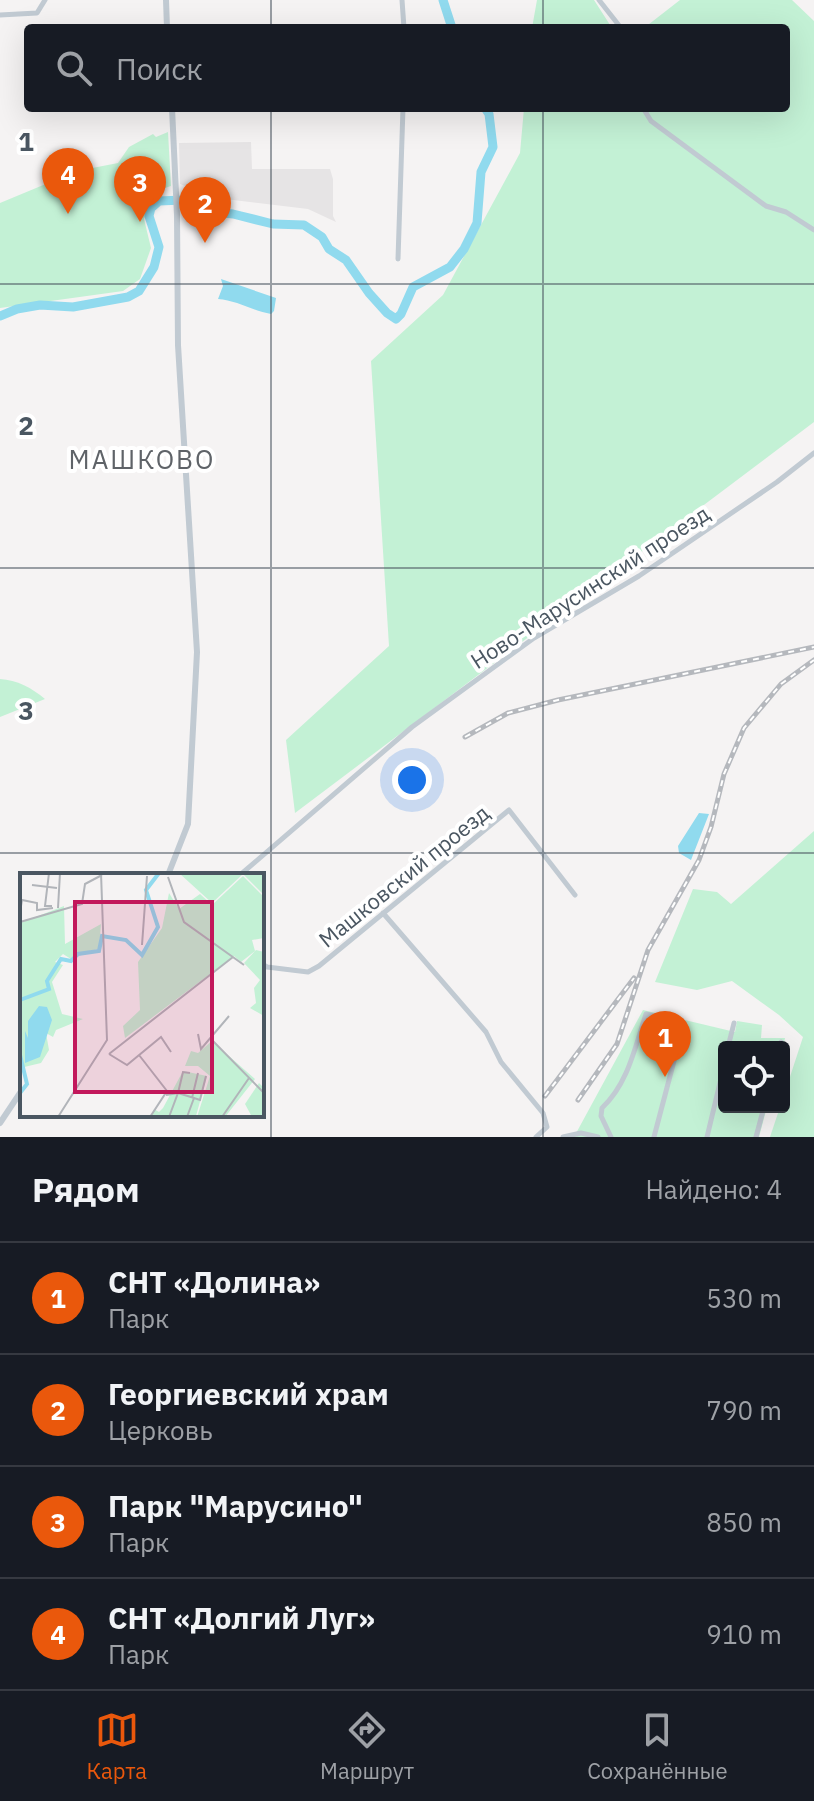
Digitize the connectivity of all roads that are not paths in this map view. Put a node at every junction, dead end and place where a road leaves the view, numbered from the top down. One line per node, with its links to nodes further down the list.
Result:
1 (45, 0): 5 (street)
2 (166, 0): 6 (street)
3 (402, 0): 7 (street)
4 (599, 0): 8 (street)
5 (0, 15)
6 (167, 24)
7 (404, 24)
8 (618, 24)
9 (172, 112): 15 (street)
10 (403, 112): 13 (street)
11 (645, 112): 12 (street)
12 (814, 230)
13 (398, 259)
14 (814, 453): 16 (street, Ново-Марусинский проезд)
15 (169, 873)
16 (242, 873)
17 (575, 895): 18 (street, Машковский проезд)
18 (383, 913): 19 (street, Машковский проезд); 26 (street)
19 (264, 965)
20 (734, 1023): 21 (street)
21 (730, 1041)
22 (718, 1091): 31 (street)
23 (20, 1093): 25 (street)
24 (762, 1113): 32 (street)
25 (0, 1123)
26 (536, 1137)
27 (563, 1137): 28 (street)
28 (598, 1137)
29 (611, 1137): 30 (street)
30 (654, 1137)
31 (707, 1137)
32 (756, 1137)

